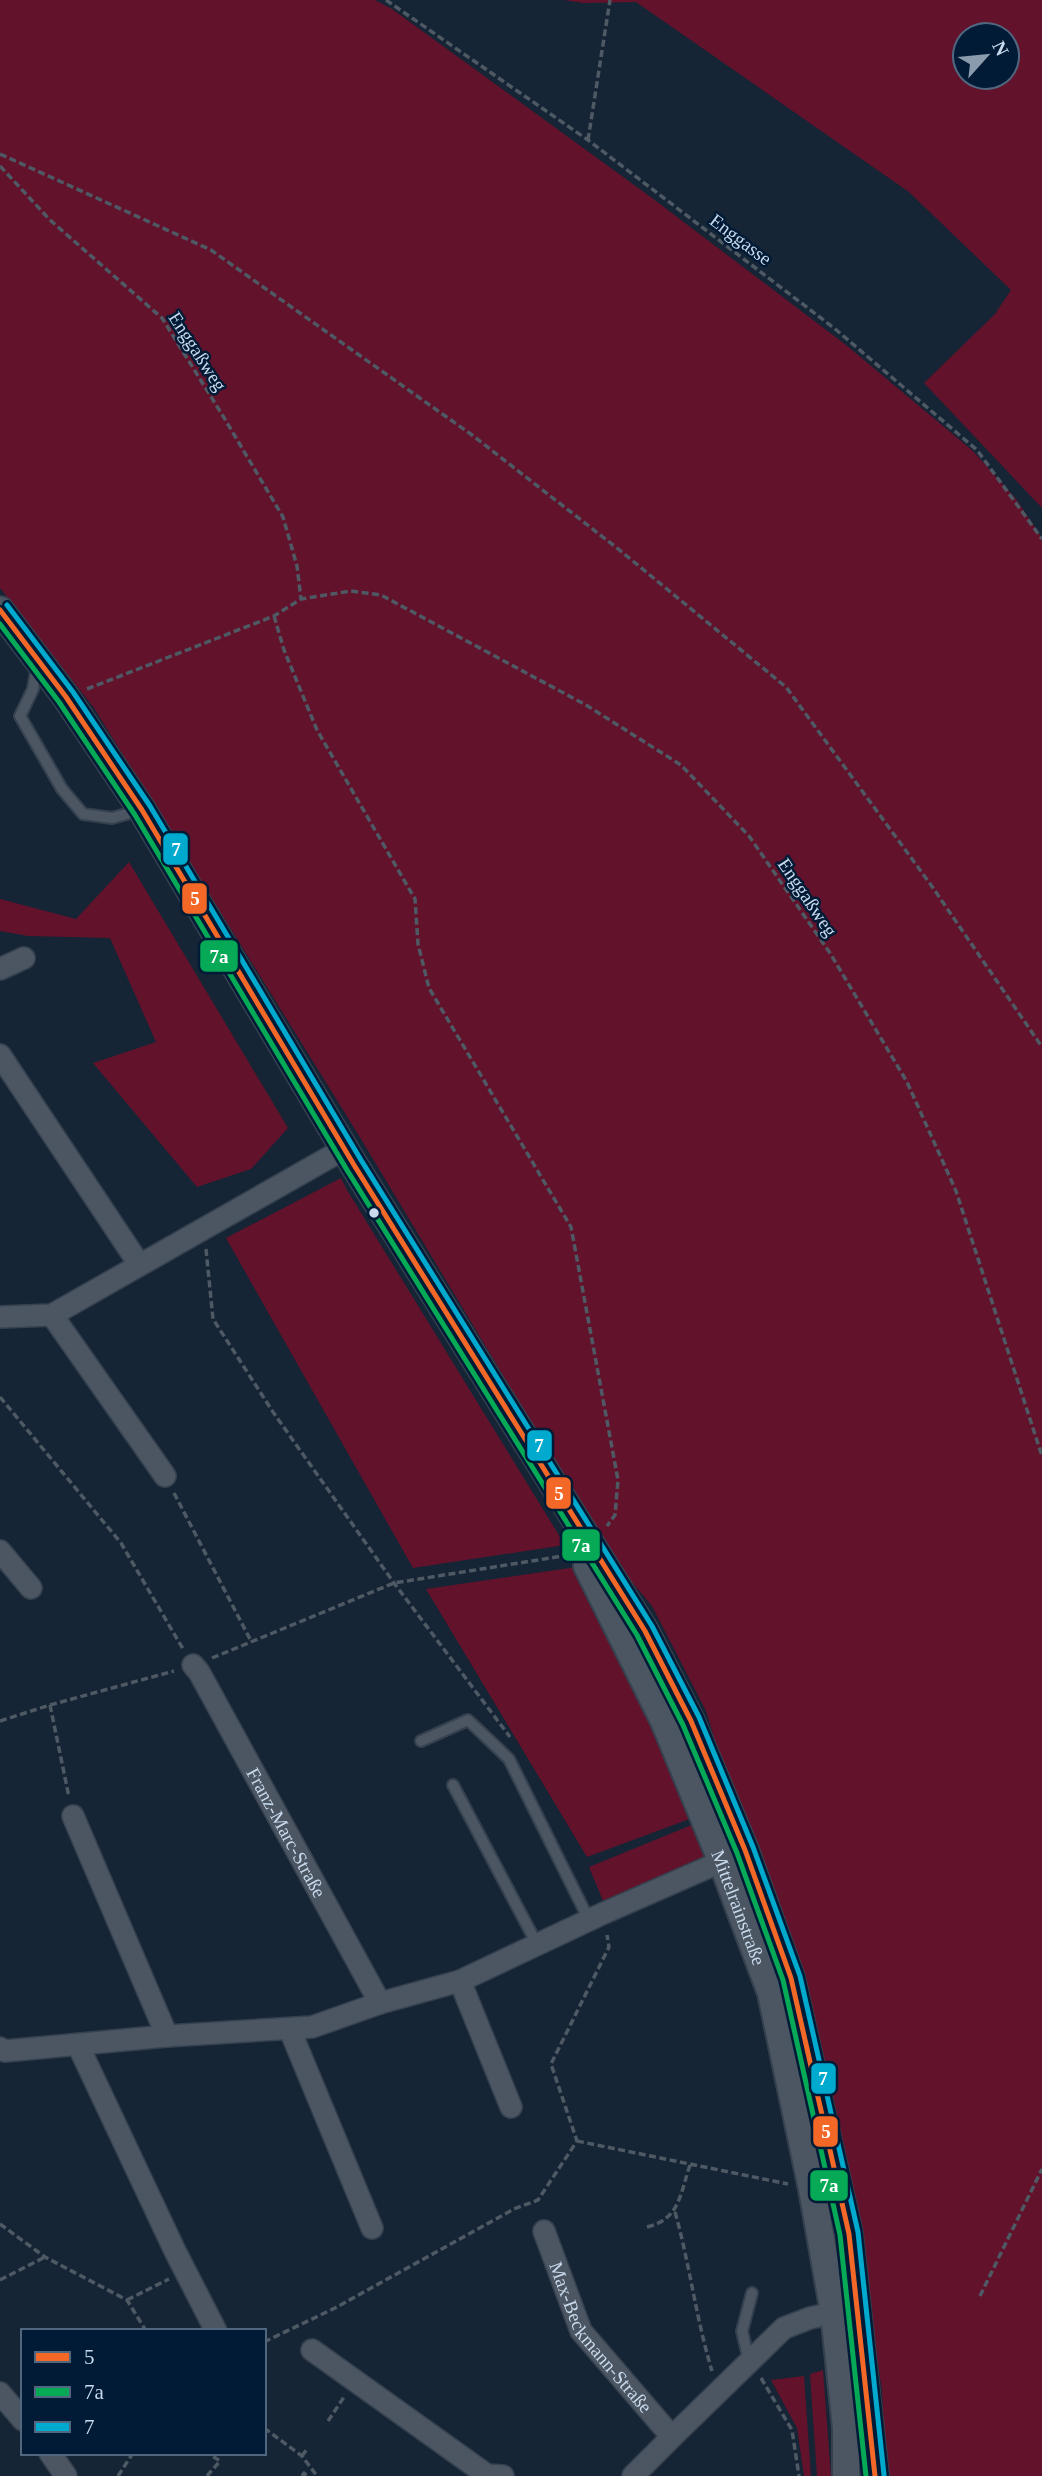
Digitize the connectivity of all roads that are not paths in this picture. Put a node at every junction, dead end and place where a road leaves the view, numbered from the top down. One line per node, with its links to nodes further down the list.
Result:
1 (0, 610): 2 (street, Mittelrainstraße)
2 (38, 660): 3 (street, Mittelrainstraße); 3 (lane)
3 (142, 810): 7 (street, Mittelrainstraße)
4 (24, 958): 5 (street)
5 (0, 969)
6 (0, 1055): 8 (street)
7 (344, 1149): 8 (street); 18 (street, Mittelrainstraße)
8 (139, 1265): 10 (street)
9 (2, 1315): 10 (street)
10 (52, 1315): 11 (street)
11 (165, 1476)
12 (0, 1551): 13 (street)
13 (31, 1588)
14 (193, 1665): 22 (street, Franz-Marc-Straße)
15 (421, 1741): 19 (lane)
16 (453, 1785): 20 (lane)
17 (73, 1816): 24 (street)
18 (734, 1856): 19 (street); 31 (street, Mittelrainstraße); 31 (street, Mittelrainstraße)
19 (597, 1916): 20 (street)
20 (538, 1946): 21 (street)
21 (460, 1980): 22 (street); 27 (street)
22 (380, 2003): 23 (street)
23 (290, 2030): 24 (street); 28 (street)
24 (167, 2036): 25 (street)
25 (78, 2045): 26 (street); 32 (street)
26 (0, 2048)
27 (510, 2107)
28 (372, 2228)
29 (544, 2231): 37 (street, Max-Beckmann-Straße)
30 (752, 2293): 34 (lane)
31 (845, 2310): 34 (street); 42 (street, Mittelrainstraße); 43 (street, Mittelrainstraße)
32 (215, 2329)
33 (312, 2350): 40 (street)
34 (750, 2362): 37 (street)
35 (0, 2393): 36 (street)
36 (21, 2418)
37 (672, 2437): 41 (street)
38 (51, 2455): 39 (street)
39 (66, 2476)
40 (492, 2476)
41 (633, 2476)
42 (846, 2476)
43 (875, 2476)

